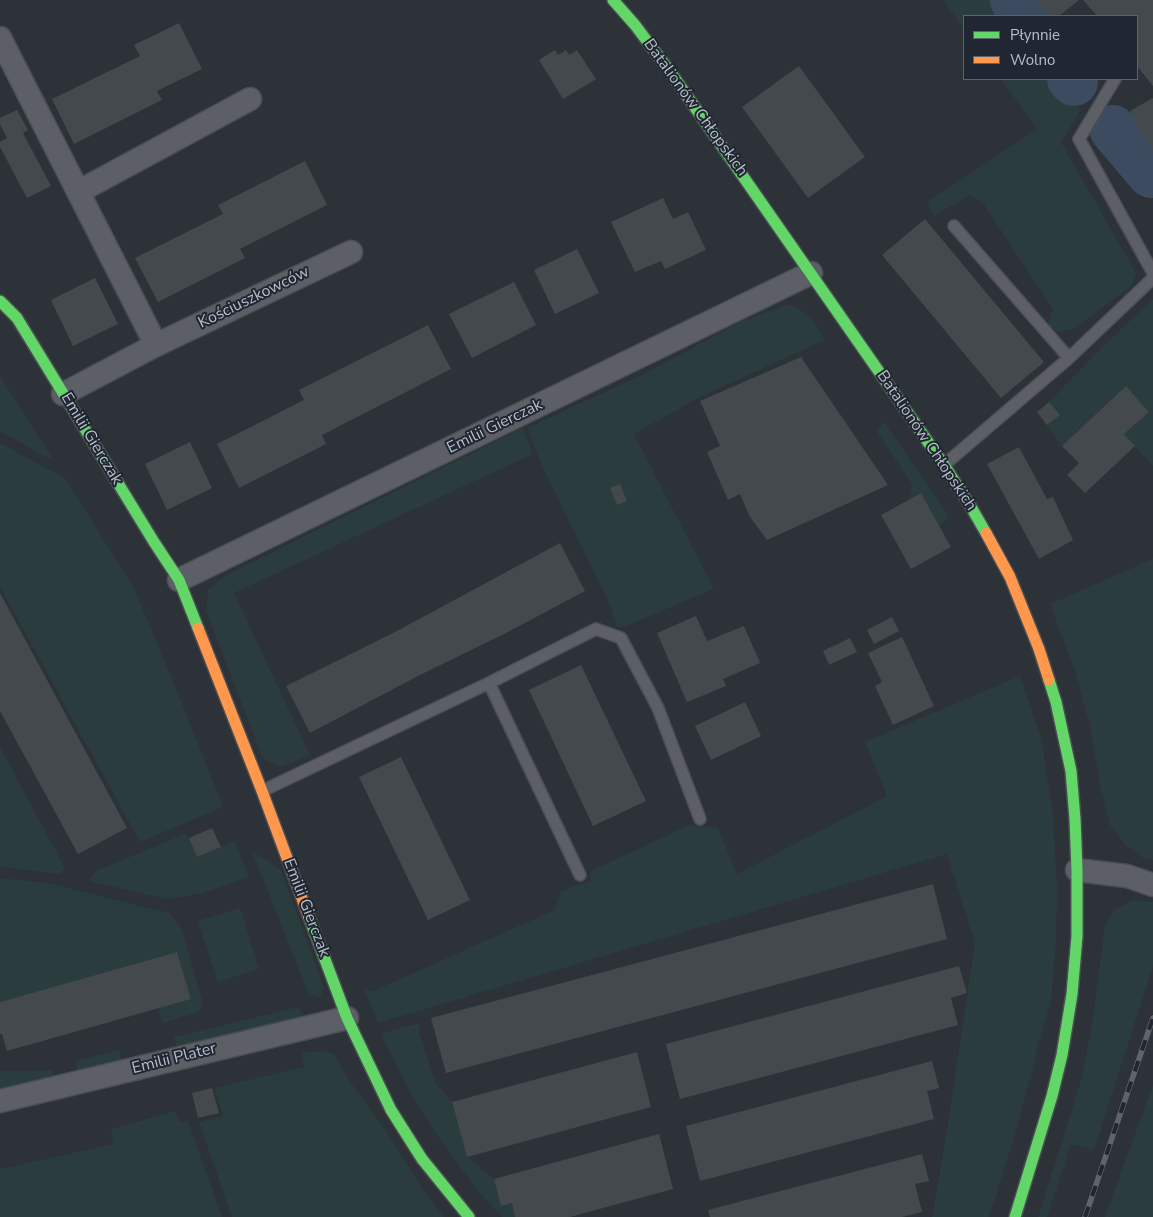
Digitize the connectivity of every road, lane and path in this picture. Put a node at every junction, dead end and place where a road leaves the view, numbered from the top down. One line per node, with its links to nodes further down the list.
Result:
1 (613, 0): 8 (street, Batalionów Chłopskich)
2 (0, 38): 5 (street)
3 (1114, 80): 9 (lane)
4 (250, 99): 5 (street)
5 (78, 192): 12 (street)
6 (954, 226): 13 (lane)
7 (351, 252): 12 (street, Kościuszkowców)
8 (811, 273): 15 (street, Batalionów Chłopskich); 16 (street, Emilii Gierczak)
9 (1153, 273)
10 (1153, 278): 13 (lane)
11 (0, 301): 14 (street, Emilii Gierczak)
12 (156, 345): 14 (street, Kościuszkowców)
13 (1069, 358): 15 (lane)
14 (63, 394): 16 (street, Emilii Gierczak)
15 (944, 465): 20 (street, Batalionów Chłopskich)
16 (179, 580): 18 (street, Emilii Gierczak)
17 (489, 683): 18 (lane); 19 (lane); 21 (lane)
18 (262, 791): 23 (street, Emilii Gierczak)
19 (700, 818)
20 (1077, 870): 22 (street); 26 (street, Batalionów Chłopskich)
21 (580, 875)
22 (1153, 885)
23 (347, 1018): 24 (street, Emilii Plater); 25 (street, Emilii Gierczak)
24 (0, 1101)
25 (469, 1217)
26 (1015, 1217)

